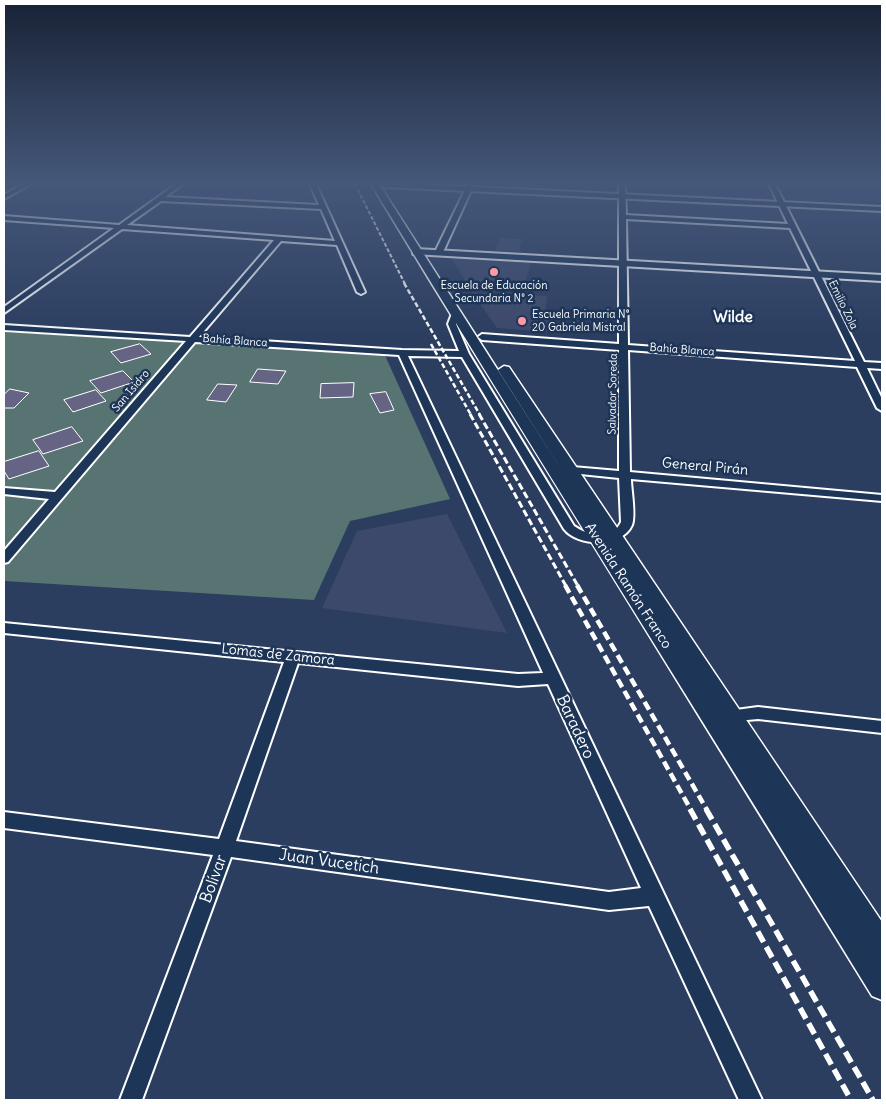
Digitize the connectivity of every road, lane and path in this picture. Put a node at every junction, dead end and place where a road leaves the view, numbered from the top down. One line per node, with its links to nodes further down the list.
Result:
1 (108, 236): 15 (street)
2 (233, 236): 8 (street)
3 (335, 236): 9 (street)
4 (416, 236): 10 (main road, Avenida Ramón Franco)
5 (438, 236): 10 (street)
6 (622, 236): 11 (street, Salvador Soreda)
7 (797, 236): 12 (street, Emilio Zola)
8 (279, 239): 9 (street); 19 (street, San Isidro)
9 (339, 243): 14 (street)
10 (427, 252): 11 (street); 16 (main road, Avenida Ramón Franco); 18 (main road, Avenida Ramón Franco)
11 (623, 263): 12 (street); 20 (street, Salvador Soreda)
12 (816, 274): 13 (street); 23 (street, Emilio Zola)
13 (882, 278)
14 (361, 292)
15 (4, 310)
16 (456, 313): 22 (street); 27 (main road, Avenida Ramón Franco)
17 (4, 327): 19 (street, Bahía Blanca)
18 (482, 337): 20 (street, Bahía Blanca); 28 (main road, Avenida Ramón Franco)
19 (192, 338): 21 (street, Bahía Blanca); 31 (street, San Isidro)
20 (625, 346): 23 (street, Bahía Blanca); 29 (street, Salvador Soreda)
21 (402, 353): 22 (street, Bahía Blanca); 37 (street, Baradero)
22 (466, 354): 26 (street)
23 (860, 364): 24 (street, Bahía Blanca); 25 (street, Emilio Zola)
24 (882, 366)
25 (882, 408)
26 (528, 457): 27 (street, General Pirán); 33 (street)
27 (552, 468): 28 (street, General Pirán); 33 (main road, Avenida Ramón Franco)
28 (571, 470): 29 (street, General Pirán); 33 (main road, Avenida Ramón Franco)
29 (624, 475): 32 (street, General Pirán); 33 (street, Salvador Soreda)
30 (4, 491): 31 (street)
31 (58, 496): 34 (street, San Isidro)
32 (882, 498)
33 (605, 537): 38 (main road, Avenida Ramón Franco)
34 (4, 559)
35 (4, 628): 36 (street, Lomas de Zamora)
36 (293, 656): 37 (street, Lomas de Zamora); 41 (street, Bolívar)
37 (552, 678): 42 (street, Baradero)
38 (722, 716): 39 (street); 43 (main road, Avenida Ramón Franco); 44 (main road, Avenida Ramón Franco)
39 (882, 727)
40 (4, 820): 41 (street, Juan Vucetich)
41 (225, 848): 42 (street, Juan Vucetich); 45 (street, Bolívar)
42 (654, 896): 46 (street, Baradero)
43 (882, 946)
44 (882, 986)
45 (131, 1100)
46 (751, 1100)

